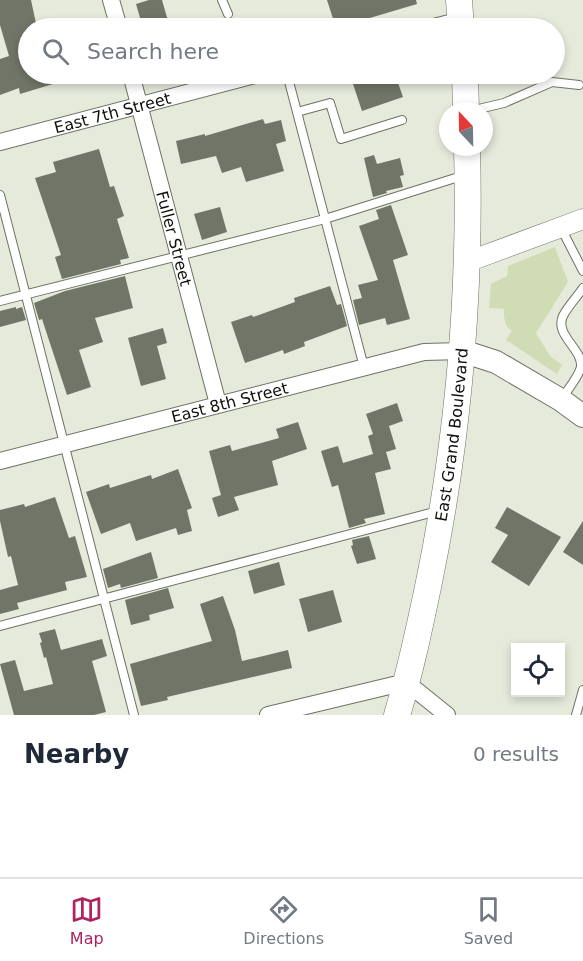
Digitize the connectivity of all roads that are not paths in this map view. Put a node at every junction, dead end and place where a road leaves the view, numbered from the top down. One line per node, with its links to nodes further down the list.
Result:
1 (111, 0): 4 (street)
2 (222, 0): 3 (lane)
3 (228, 14)
4 (116, 18)
5 (565, 83): 11 (lane)
6 (134, 84): 13 (street, Fuller Street)
7 (220, 84): 13 (street, East 7th Street)
8 (290, 84): 15 (lane)
9 (466, 84): 12 (main road)
10 (547, 84): 14 (lane)
11 (579, 85)
12 (467, 102)
13 (139, 105): 17 (street, East 7th Street); 24 (street, Fuller Street)
14 (493, 105)
15 (297, 112): 16 (lane); 21 (lane)
16 (402, 120)
17 (0, 142)
18 (467, 156): 19 (main road, East Grand Boulevard)
19 (468, 174): 21 (lane); 25 (main road, East Grand Boulevard)
20 (0, 195): 28 (lane)
21 (325, 219): 24 (lane); 31 (lane)
22 (582, 220): 23 (street)
23 (561, 228): 25 (street); 26 (lane)
24 (179, 255): 28 (lane); 33 (street, Fuller Street)
25 (467, 262): 30 (main road, East Grand Boulevard)
26 (583, 271)
27 (583, 288): 32 (lane)
28 (25, 294): 29 (lane); 35 (lane)
29 (0, 301)
30 (462, 351): 31 (street, East 8th Street); 32 (main road); 37 (main road, East Grand Boulevard)
31 (364, 367): 33 (street, East 8th Street)
32 (561, 400): 34 (main road)
33 (218, 404): 35 (street, East 8th Street)
34 (583, 416)
35 (64, 444): 36 (street, East 8th Street); 38 (lane)
36 (0, 461)
37 (443, 510): 38 (lane); 40 (main road, East Grand Boulevard)
38 (104, 599): 39 (lane); 42 (lane)
39 (0, 626)
40 (406, 682): 43 (street); 44 (main road, East Grand Boulevard); 45 (street)
41 (583, 690): 46 (lane)
42 (134, 715)
43 (268, 715)
44 (397, 715)
45 (447, 715)
46 (576, 715)

